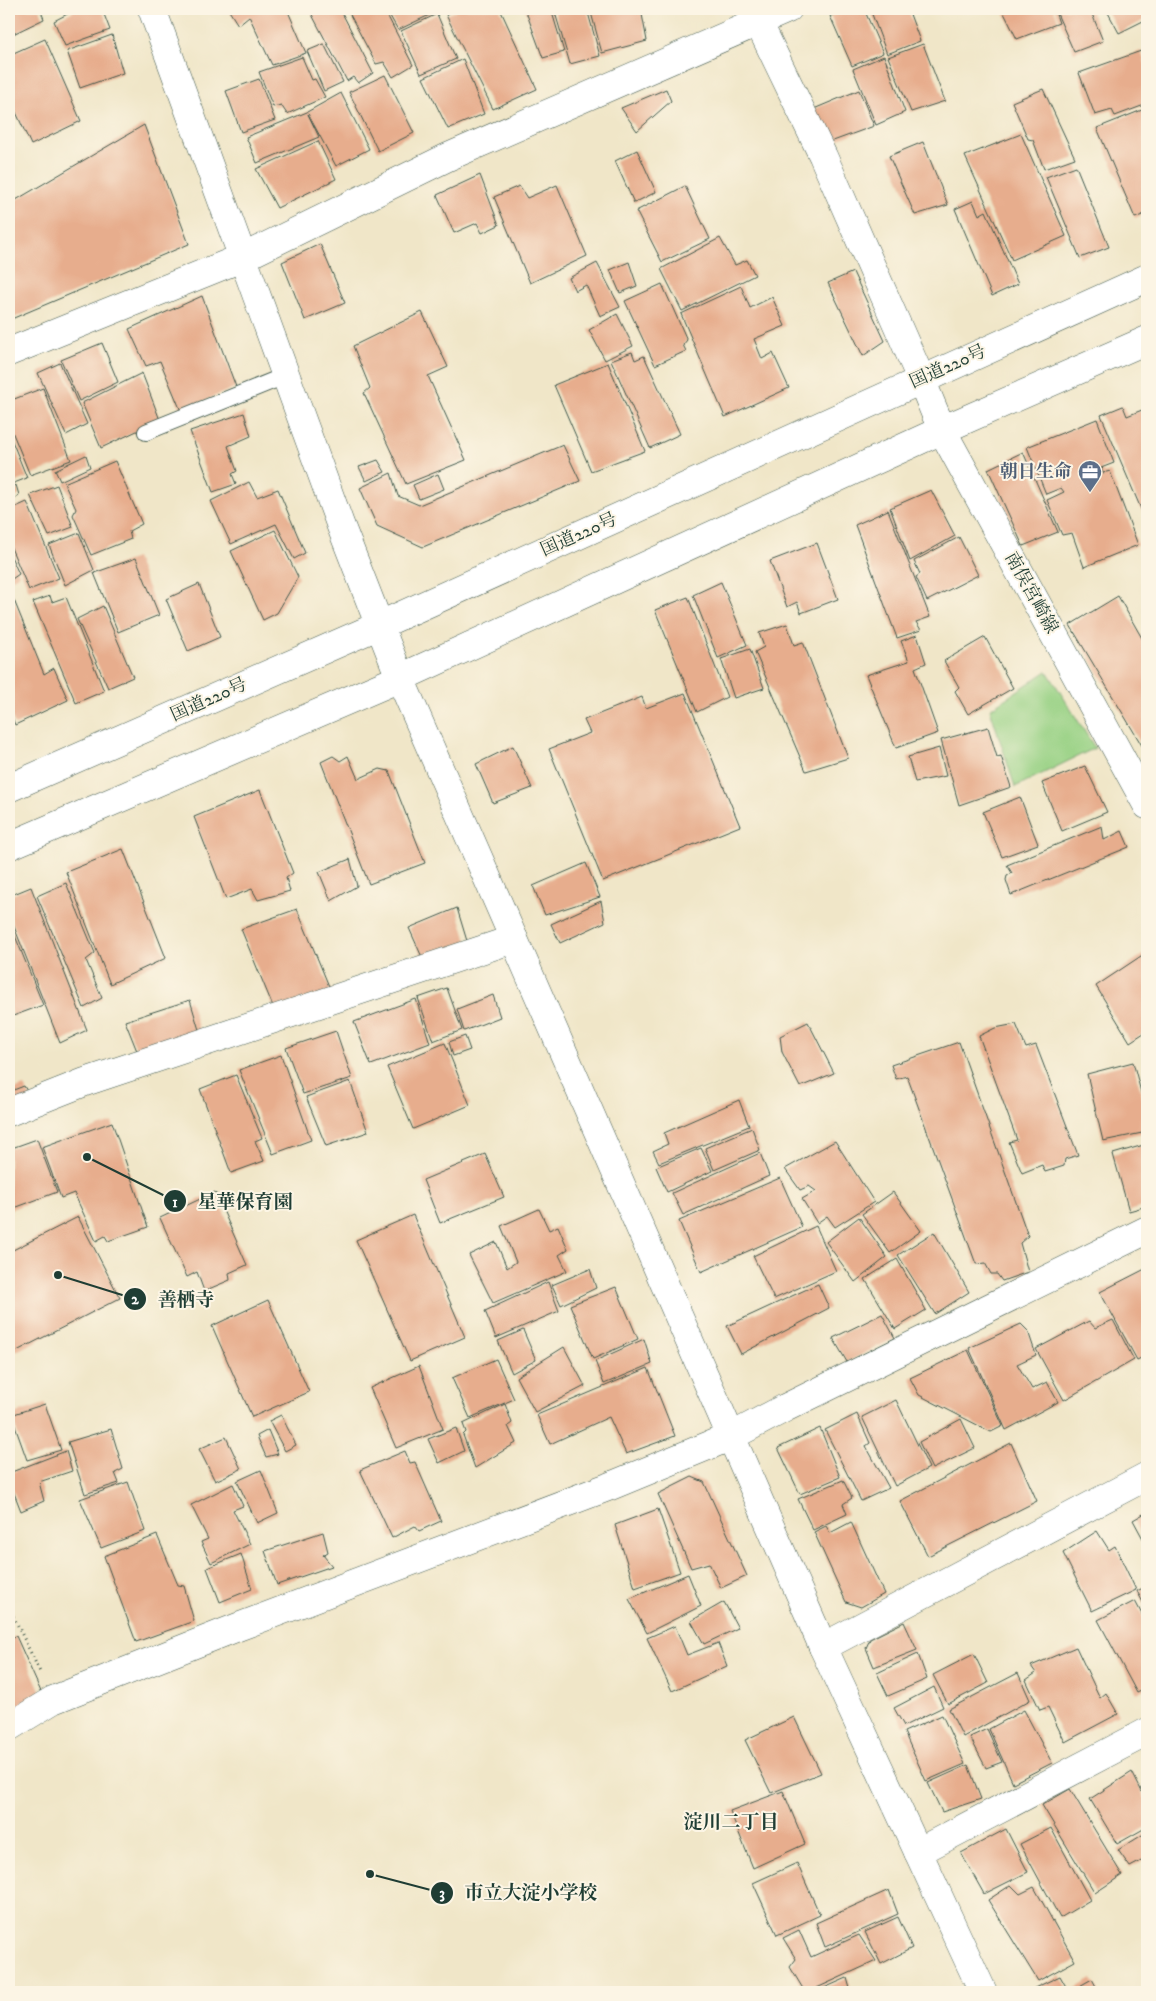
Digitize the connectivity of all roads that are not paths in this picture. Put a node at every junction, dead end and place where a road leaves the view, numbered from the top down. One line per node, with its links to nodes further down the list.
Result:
1 (152, 9): 4 (main road)
2 (788, 9): 3 (main road)
3 (755, 16): 4 (main road); 9 (main road, 南俣宮崎線)
4 (244, 257): 7 (main road); 8 (main road)
5 (1147, 278): 9 (main road, 国道220号)
6 (1147, 340): 10 (main road)
7 (9, 352)
8 (287, 374): 11 (lane); 12 (main road)
9 (921, 379): 10 (main road, 南俣宮崎線); 12 (main road, 国道220号)
10 (942, 430): 13 (main road); 15 (main road, 南俣宮崎線)
11 (146, 432)
12 (380, 625): 13 (main road); 14 (main road, 国道220号)
13 (400, 678): 16 (main road); 17 (main road)
14 (9, 788)
15 (1147, 804)
16 (9, 846)
17 (514, 939): 18 (main road); 20 (main road)
18 (9, 1112)
19 (1147, 1230): 20 (main road)
20 (732, 1436): 22 (main road); 23 (main road)
21 (1147, 1476): 22 (main road)
22 (823, 1647): 25 (main road)
23 (9, 1727)
24 (1147, 1732): 25 (main road)
25 (918, 1852): 26 (main road)
26 (983, 1992)

